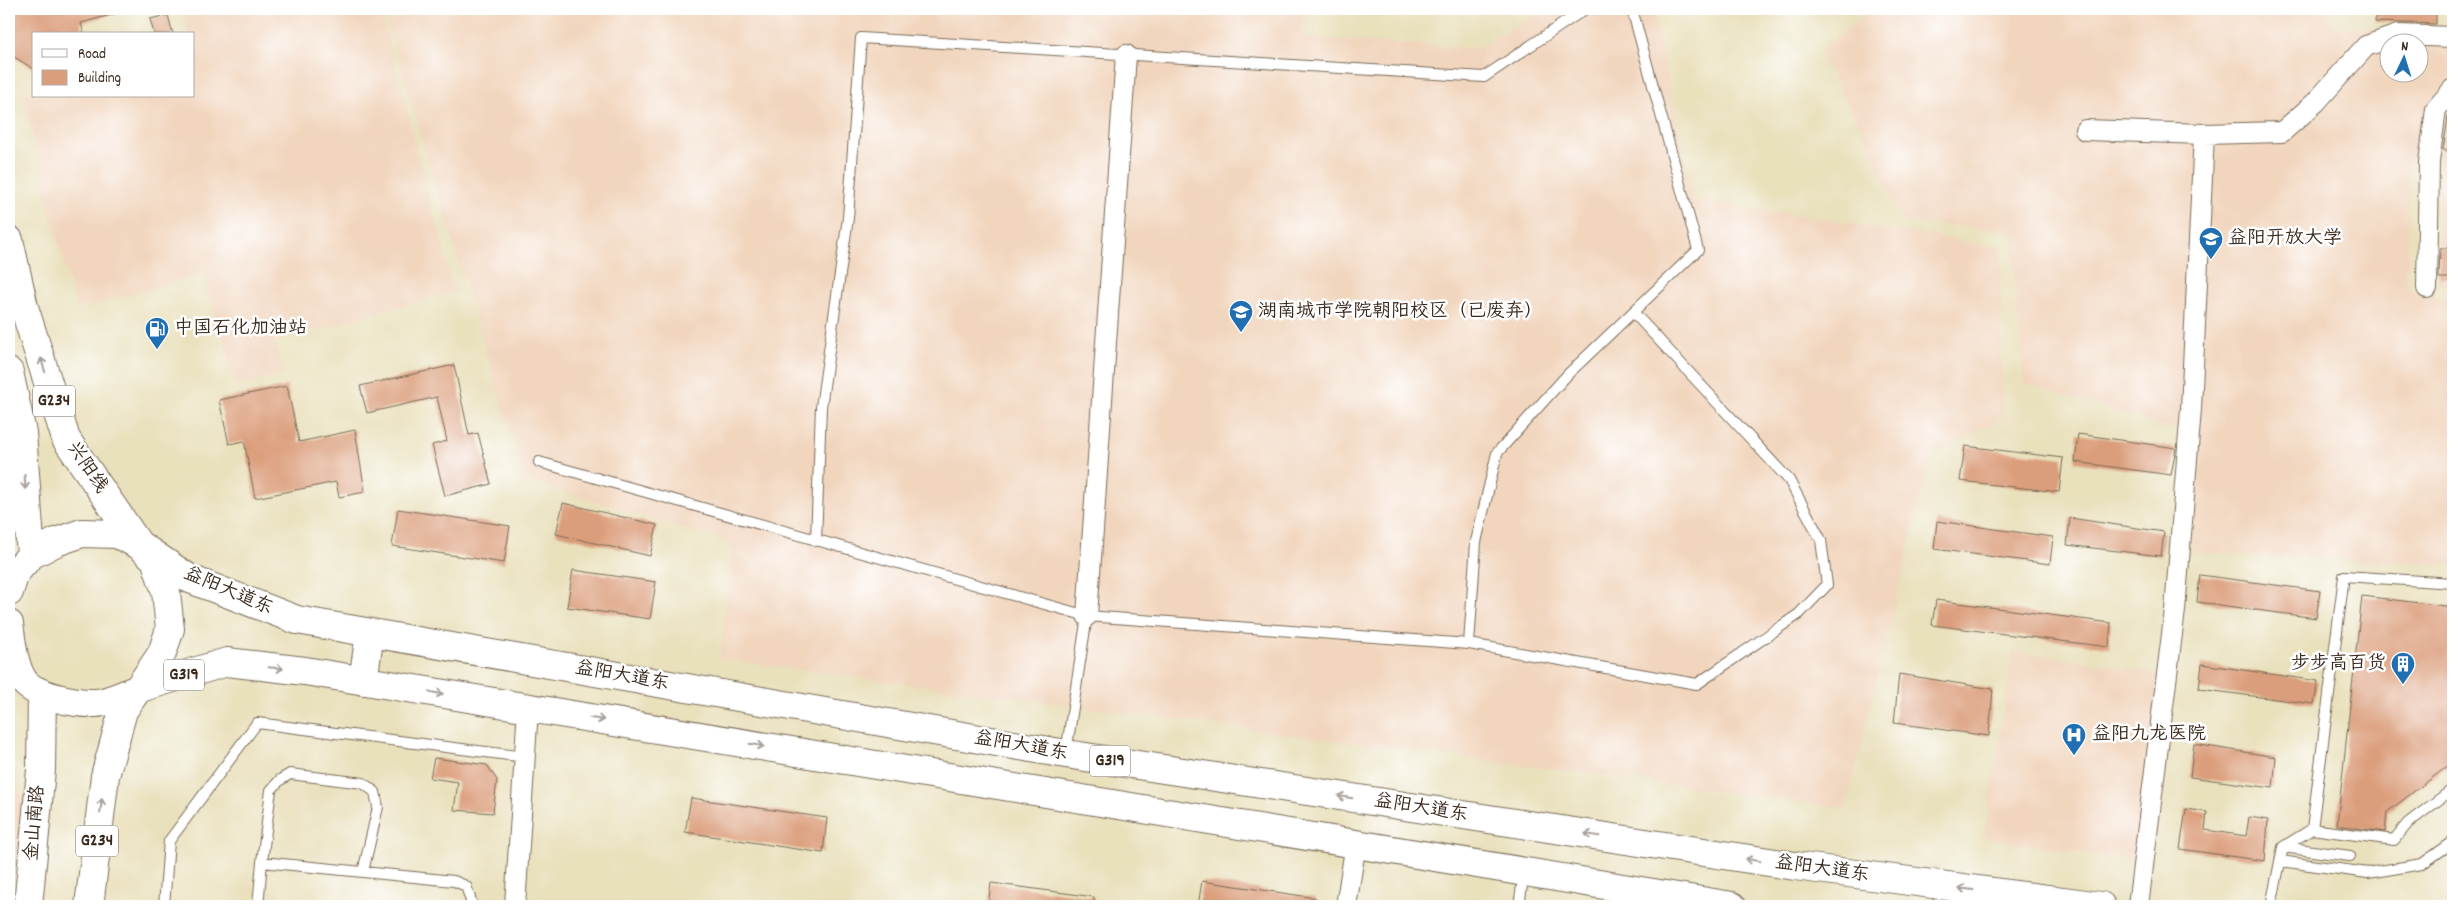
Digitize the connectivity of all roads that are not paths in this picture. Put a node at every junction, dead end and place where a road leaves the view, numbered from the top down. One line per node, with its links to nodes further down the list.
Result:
1 (1585, 9): 4 (lane)
2 (1632, 9): 10 (lane)
3 (2453, 37): 7 (street)
4 (1126, 55): 15 (lane); 19 (street)
5 (2453, 89): 9 (street)
6 (2085, 130): 7 (street)
7 (2204, 134): 50 (street)
8 (9, 240): 16 (main road, 兴阳线 / G234, one-way to 8)
9 (2427, 288)
10 (1633, 312): 22 (lane); 22 (lane)
11 (9, 372): 12 (main road, G234)
12 (22, 433): 14 (main road); 17 (main road, G234, one-way to 17)
13 (539, 462): 15 (lane)
14 (9, 463)
15 (816, 541): 19 (lane)
16 (139, 545): 17 (main road); 21 (main road, 益阳大道东 / G319); 25 (main road, G234)
17 (16, 573)
18 (2453, 583): 31 (lane)
19 (1087, 616): 22 (lane); 28 (lane)
20 (9, 624): 23 (main road)
21 (370, 633): 24 (main road); 28 (main road, 益阳大道东 / G319)
22 (1469, 644)
23 (12, 659): 26 (main road)
24 (363, 680): 25 (main road, G319, one-way to 24); 27 (main road, G319, one-way to 27)
25 (140, 688): 26 (main road); 41 (main road, G234, one-way to 25)
26 (42, 693): 40 (main road, 金山南路)
27 (528, 708): 29 (street); 33 (main road, G319, one-way to 33)
28 (1066, 754): 49 (main road, 益阳大道东 / G319, one-way to 28)
29 (525, 757): 42 (lane); 45 (street)
30 (2453, 789): 31 (lane)
31 (2312, 829): 34 (lane)
32 (2453, 842): 36 (lane)
33 (1356, 843): 38 (main road, G319); 46 (street)
34 (2283, 847): 35 (lane); 36 (lane)
35 (2350, 856)
36 (2280, 861): 51 (lane)
37 (262, 862): 39 (lane); 39 (lane); 43 (lane)
38 (1524, 871): 47 (lane); 48 (main road, G319)
39 (363, 872): 44 (lane)
40 (28, 906)
41 (90, 906)
42 (164, 906)
43 (258, 906)
44 (471, 906)
45 (515, 906)
46 (1346, 906)
47 (1519, 906)
48 (1732, 906)
49 (2101, 906)
50 (2138, 906)
51 (2271, 906)

